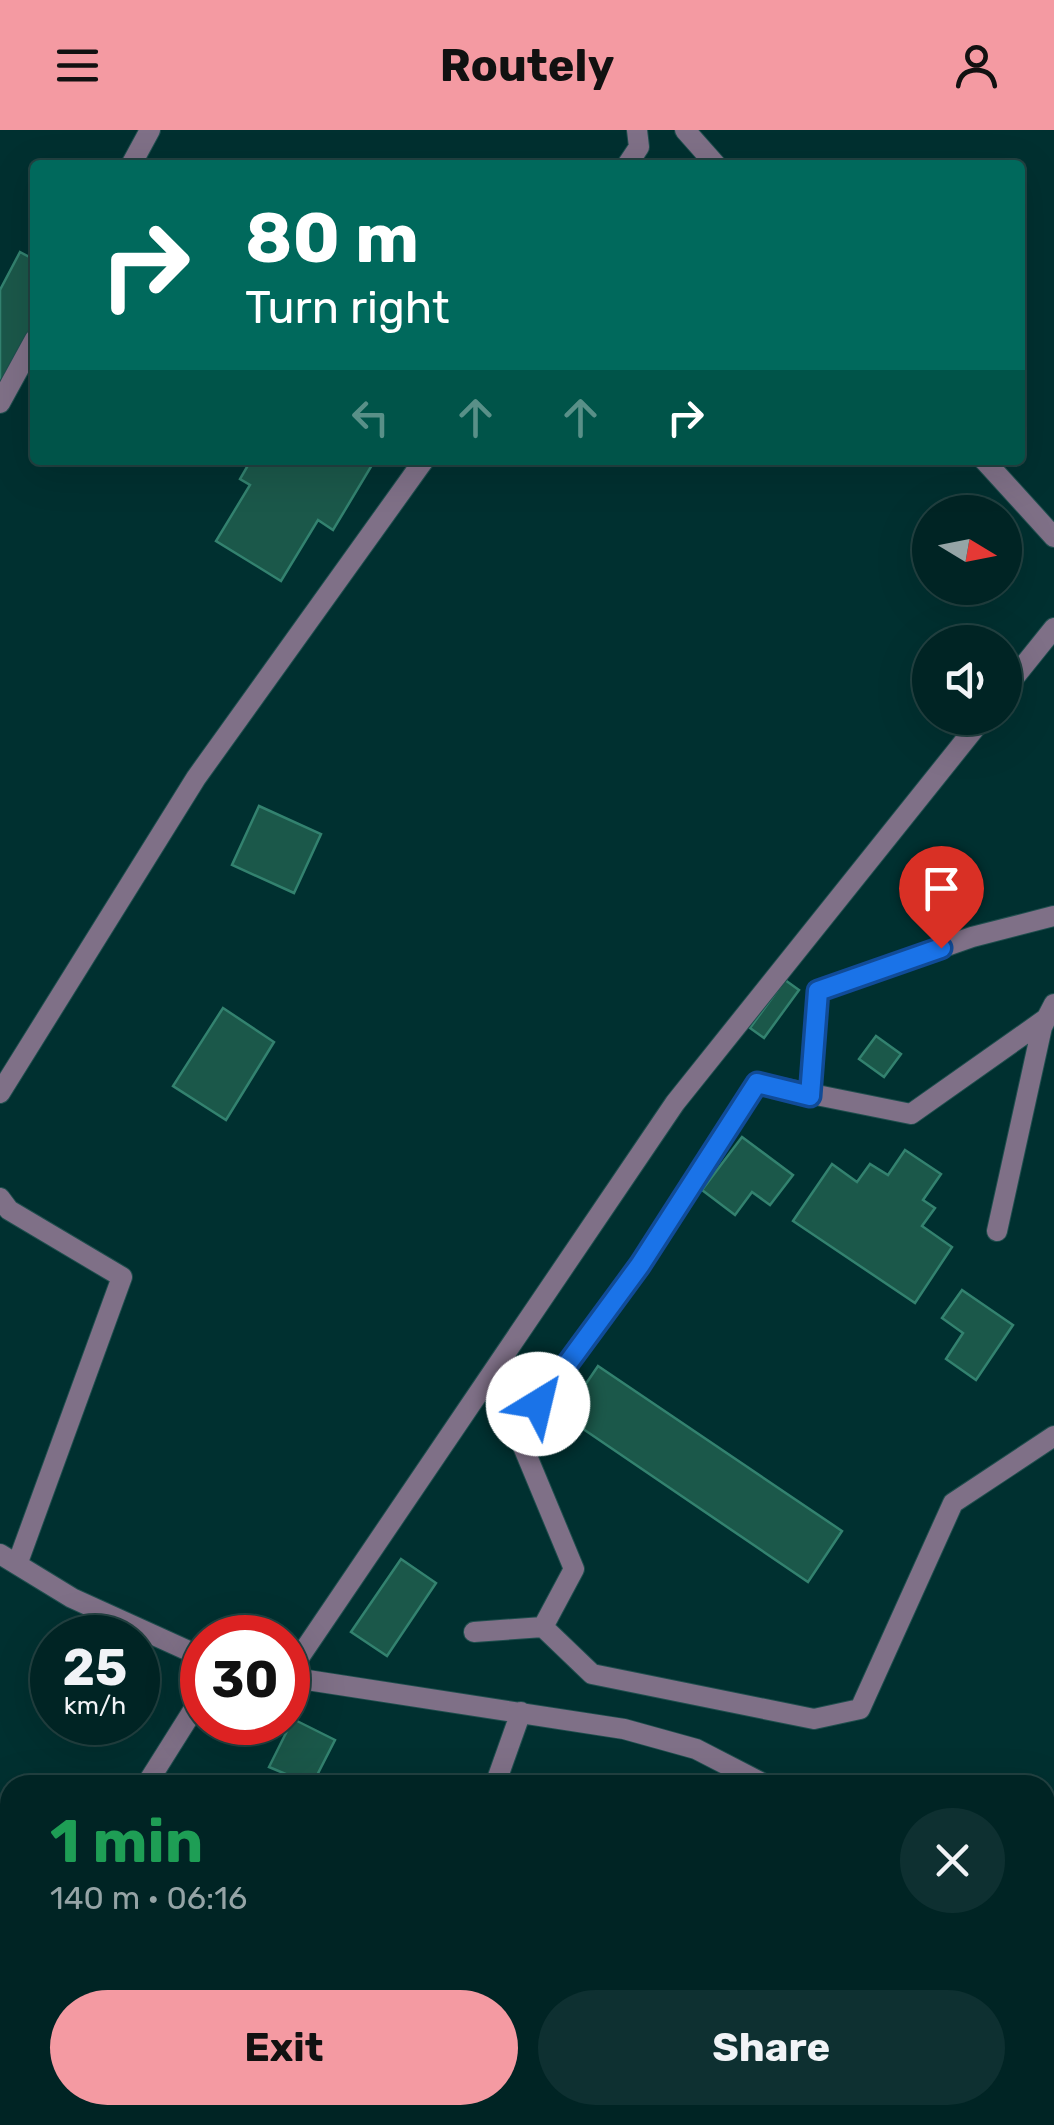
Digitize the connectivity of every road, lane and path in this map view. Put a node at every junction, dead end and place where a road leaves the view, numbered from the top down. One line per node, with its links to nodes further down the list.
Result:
1 (150, 130): 4 (street)
2 (637, 130): 5 (street)
3 (685, 130): 6 (street)
4 (134, 160)
5 (630, 160)
6 (712, 160)
7 (30, 349): 8 (street)
8 (0, 403)
9 (420, 465): 17 (street)
10 (989, 465): 11 (street)
11 (1054, 537)
12 (1054, 628): 13 (street)
13 (1022, 668)
14 (968, 735): 25 (street)
15 (1054, 916): 18 (street)
16 (1050, 1011): 18 (street); 20 (street)
17 (0, 1093)
18 (810, 1096): 23 (street)
19 (0, 1198): 22 (street)
20 (998, 1231)
21 (1054, 1436): 23 (street)
22 (9, 1558): 26 (street)
23 (543, 1627): 24 (street)
24 (474, 1632)
25 (310, 1643)
26 (180, 1646)
27 (310, 1679): 28 (street)
28 (521, 1712): 31 (street); 32 (street)
29 (180, 1731): 30 (street)
30 (152, 1775)
31 (499, 1775)
32 (747, 1775)

